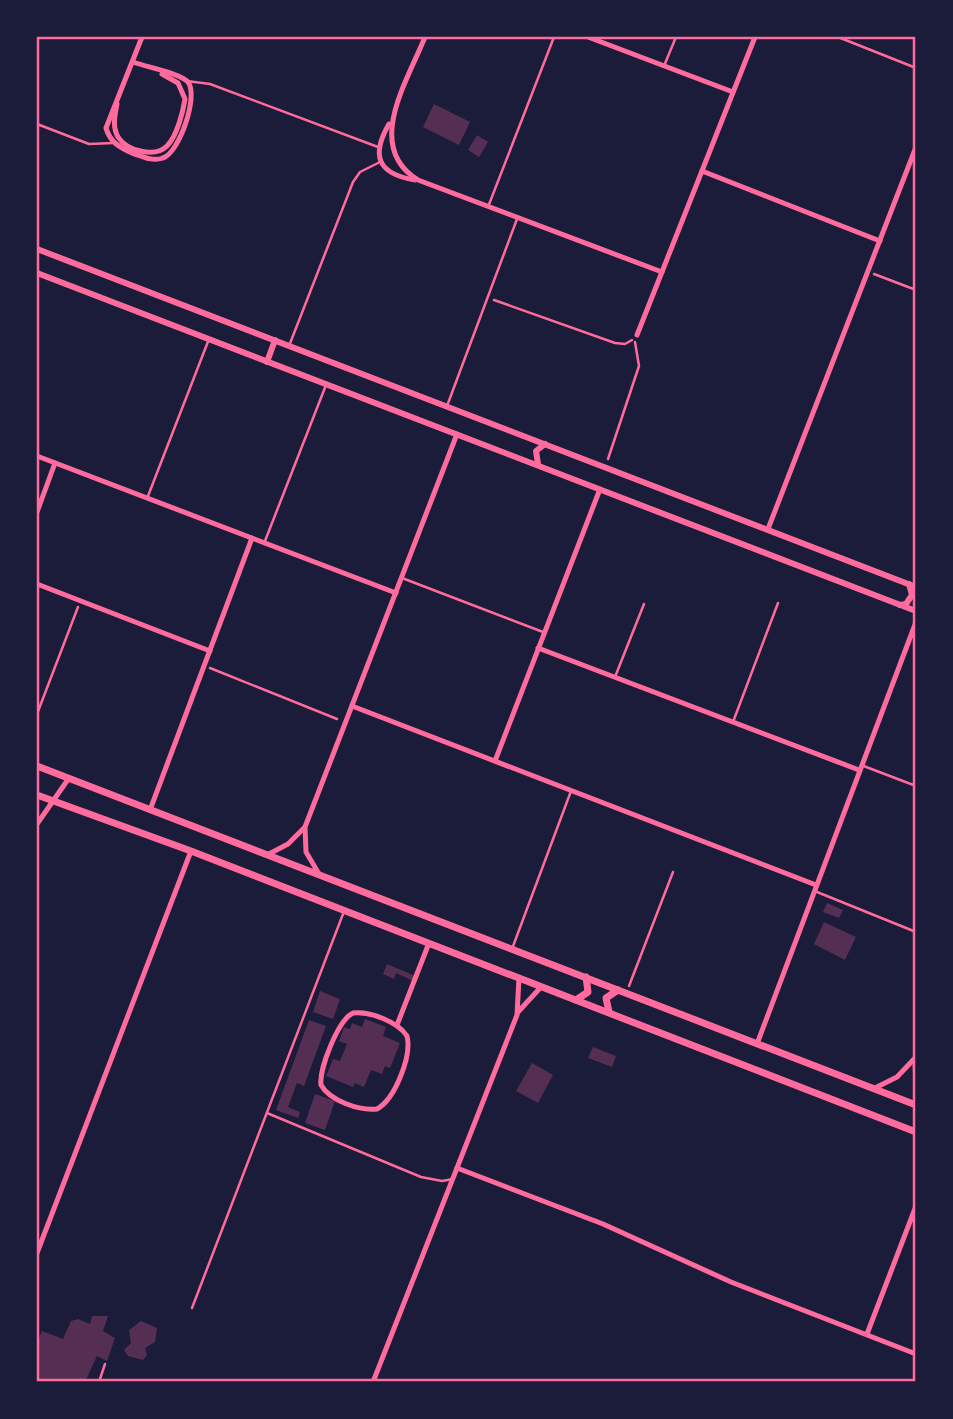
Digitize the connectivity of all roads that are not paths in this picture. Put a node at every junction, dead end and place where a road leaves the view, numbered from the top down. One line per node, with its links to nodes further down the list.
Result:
1 (142, 37): 7 (street)
2 (425, 37): 13 (street)
3 (554, 37): 23 (lane)
4 (588, 37): 8 (street)
5 (676, 37): 8 (lane)
6 (755, 37): 11 (street)
7 (133, 62): 9 (street); 12 (street)
8 (664, 66): 11 (street)
9 (160, 72): 10 (street); 15 (street)
10 (187, 81): 15 (street); 17 (lane)
11 (733, 92): 21 (street)
12 (118, 98): 16 (street); 19 (street)
13 (394, 115): 17 (street); 22 (street)
14 (37, 124): 16 (lane)
15 (181, 124): 19 (street)
16 (113, 143): 19 (street)
17 (379, 147): 20 (street)
18 (916, 147): 25 (street)
19 (138, 152)
20 (381, 162): 22 (street); 32 (lane)
21 (702, 170): 25 (street); 27 (street)
22 (418, 180): 23 (street)
23 (488, 207): 24 (street)
24 (517, 218): 27 (street); 35 (lane)
25 (880, 242): 44 (street)
26 (37, 248): 31 (street)
27 (662, 272): 29 (street)
28 (37, 273): 30 (street)
29 (635, 337)
30 (209, 340): 33 (street); 42 (lane)
31 (275, 340): 32 (street); 33 (street)
32 (289, 346): 35 (street)
33 (267, 362): 34 (street)
34 (327, 385): 36 (street); 46 (lane)
35 (447, 406): 37 (street)
36 (457, 434): 40 (street); 47 (street)
37 (545, 444): 40 (street); 44 (street)
38 (37, 456): 39 (street)
39 (55, 463): 42 (street); 43 (street)
40 (539, 465): 41 (street)
41 (600, 489): 54 (street); 57 (street)
42 (147, 498): 45 (street)
43 (37, 512)
44 (768, 529): 49 (street)
45 (252, 538): 46 (street); 59 (street)
46 (265, 543): 51 (street)
47 (402, 579): 51 (street); 57 (lane)
48 (37, 584): 59 (street)
49 (909, 584): 50 (street); 54 (street)
50 (916, 587)
51 (396, 593): 61 (street)
52 (778, 603): 62 (lane)
53 (644, 604): 60 (lane)
54 (900, 605): 55 (street)
55 (916, 611)
56 (916, 622): 65 (street)
57 (544, 632): 58 (street)
58 (538, 648): 60 (street); 63 (street)
59 (210, 651): 71 (street)
60 (615, 677): 62 (street)
61 (352, 706): 63 (street); 73 (street)
62 (733, 722): 65 (street)
63 (495, 761): 68 (street)
64 (37, 766): 66 (main road)
65 (860, 768): 67 (lane); 77 (street)
66 (69, 778): 70 (street); 71 (main road)
67 (916, 786)
68 (571, 790): 77 (street); 81 (lane)
69 (37, 795): 70 (main road)
70 (54, 801): 72 (street); 74 (main road)
71 (150, 810): 75 (main road)
72 (37, 824)
73 (305, 827): 75 (street); 76 (street)
74 (191, 851): 78 (main road); 100 (street)
75 (267, 855): 76 (main road)
76 (319, 874): 81 (main road)
77 (815, 888): 79 (lane); 90 (street)
78 (344, 910): 80 (main road); 95 (lane)
79 (916, 932)
80 (429, 943): 83 (main road); 89 (street)
81 (512, 949): 82 (main road)
82 (586, 977): 85 (main road); 86 (main road)
83 (519, 978): 84 (main road); 88 (street)
84 (541, 987): 86 (main road); 88 (street)
85 (619, 989): 87 (main road); 90 (main road)
86 (576, 1000): 87 (main road)
87 (609, 1013): 96 (main road)
88 (517, 1015): 97 (street)
89 (397, 1025): 89 (street)
90 (757, 1044): 92 (main road)
91 (916, 1056): 92 (street); 93 (street)
92 (874, 1088): 94 (main road)
93 (916, 1091)
94 (916, 1105)
95 (267, 1113): 98 (lane); 101 (lane)
96 (916, 1132)
97 (457, 1168): 98 (street); 102 (street)
98 (453, 1179): 106 (street)
99 (916, 1206): 102 (street)
100 (37, 1254)
101 (192, 1308)
102 (867, 1335): 103 (street)
103 (916, 1354)
104 (105, 1364): 105 (lane)
105 (99, 1382)
106 (373, 1382)

